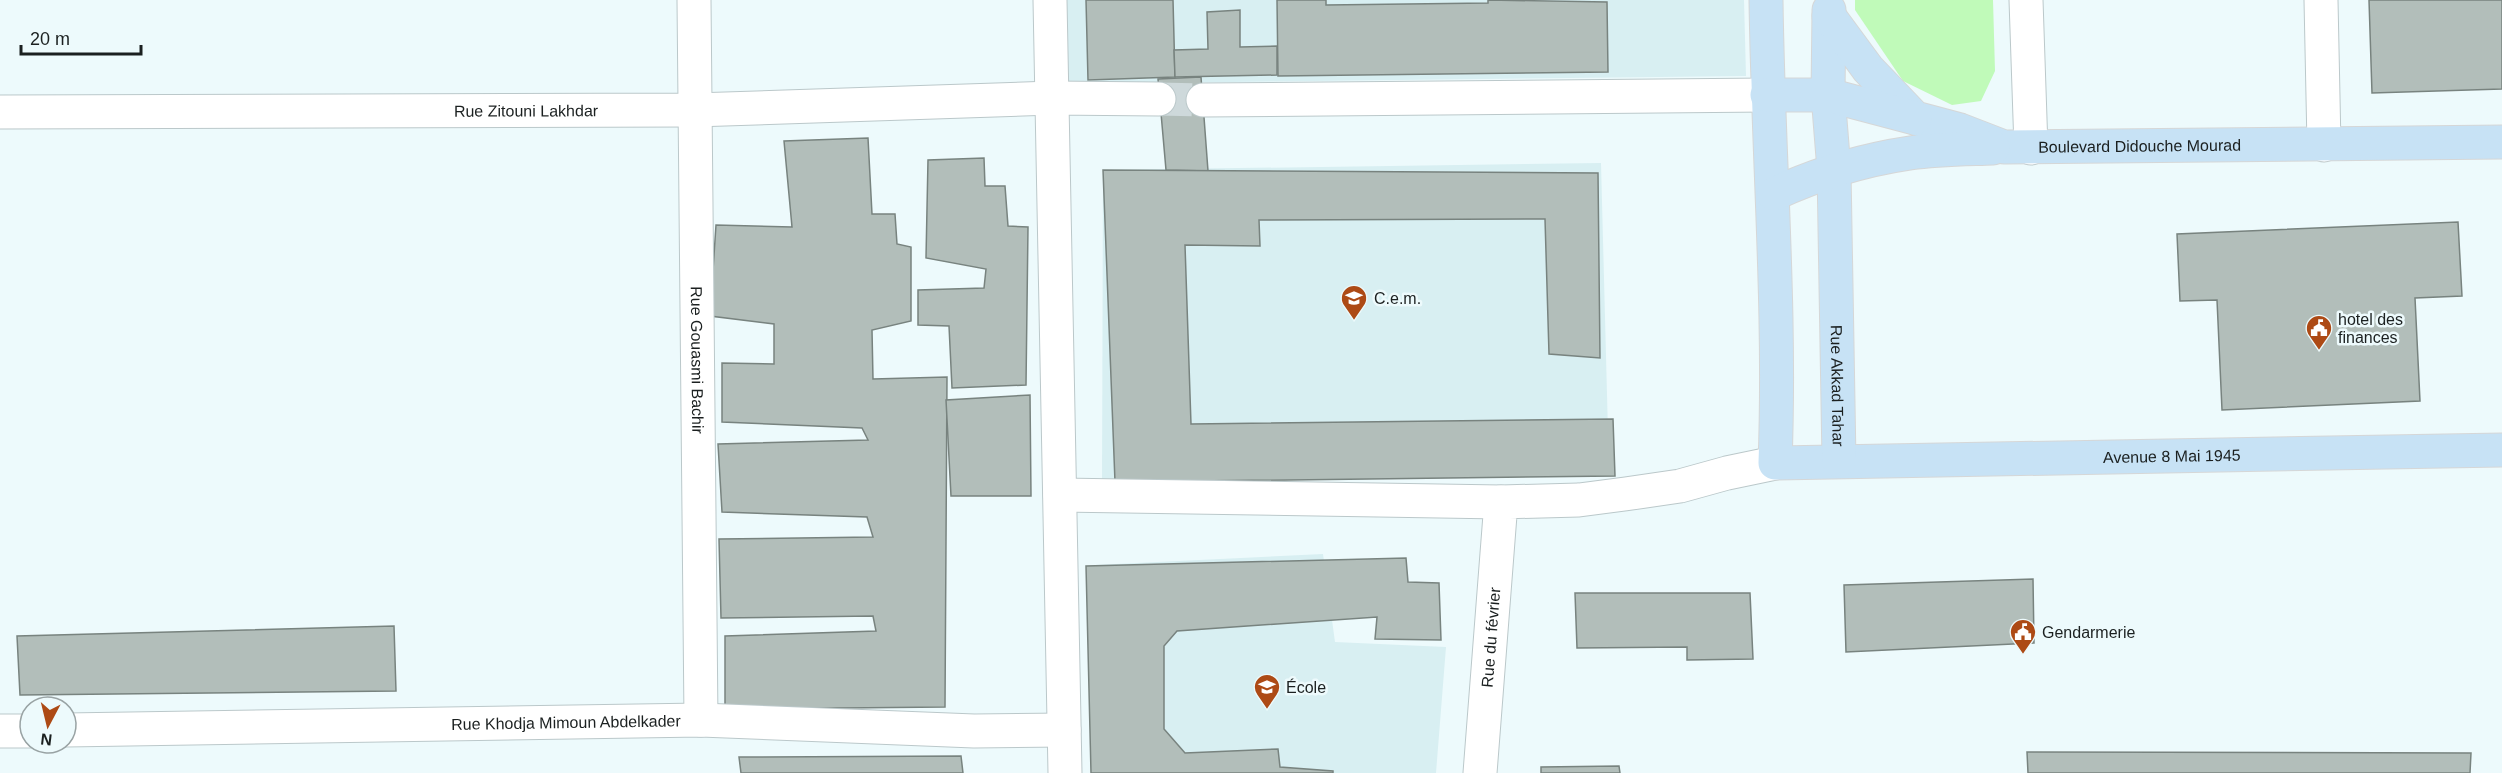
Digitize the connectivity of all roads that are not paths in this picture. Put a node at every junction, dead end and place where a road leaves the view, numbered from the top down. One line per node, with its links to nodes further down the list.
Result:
1 (694, 0): 12 (street, Rue Gouasmi Bachir)
2 (1050, 0): 9 (street)
3 (1766, 0): 8 (main road)
4 (2026, 0): 17 (street)
5 (2321, 0): 16 (street)
6 (1828, 8): 7 (main road, Rue Akkad Tahar); 14 (main road)
7 (1828, 94): 8 (main road, Boulevard Didouche Mourad); 14 (main road, Boulevard Didouche Mourad); 18 (main road, Rue Akkad Tahar)
8 (1767, 95): 11 (street); 19 (main road)
9 (1052, 98): 10 (street, Rue Zitouni Lakhdar); 12 (street, Rue Zitouni Lakhdar); 23 (street)
10 (1160, 99)
11 (1203, 100)
12 (694, 110): 13 (street, Rue Zitouni Lakhdar); 25 (street, Rue Gouasmi Bachir)
13 (0, 112)
14 (1915, 118): 17 (main road, Boulevard Didouche Mourad)
15 (2502, 142): 16 (main road, Boulevard Didouche Mourad)
16 (2324, 146): 17 (main road, Boulevard Didouche Mourad)
17 (2018, 147): 18 (main road)
18 (1834, 170): 19 (main road); 21 (main road, Rue Akkad Tahar)
19 (1774, 194): 22 (main road)
20 (2502, 450): 21 (main road, Avenue 8 Mai 1945)
21 (1839, 461): 22 (main road, Rue Akkad Tahar)
22 (1775, 463): 24 (street)
23 (1060, 495): 24 (street); 27 (street)
24 (1501, 502): 31 (street, Rue du février)
25 (701, 720): 26 (street, Rue Khodja Mimoun Abdelkader); 27 (street, Rue Khodja Mimoun Abdelkader)
26 (78, 730)
27 (1064, 730): 30 (street)
28 (0, 731): 29 (street)
29 (18, 731)
30 (1065, 773)
31 (1480, 773)

